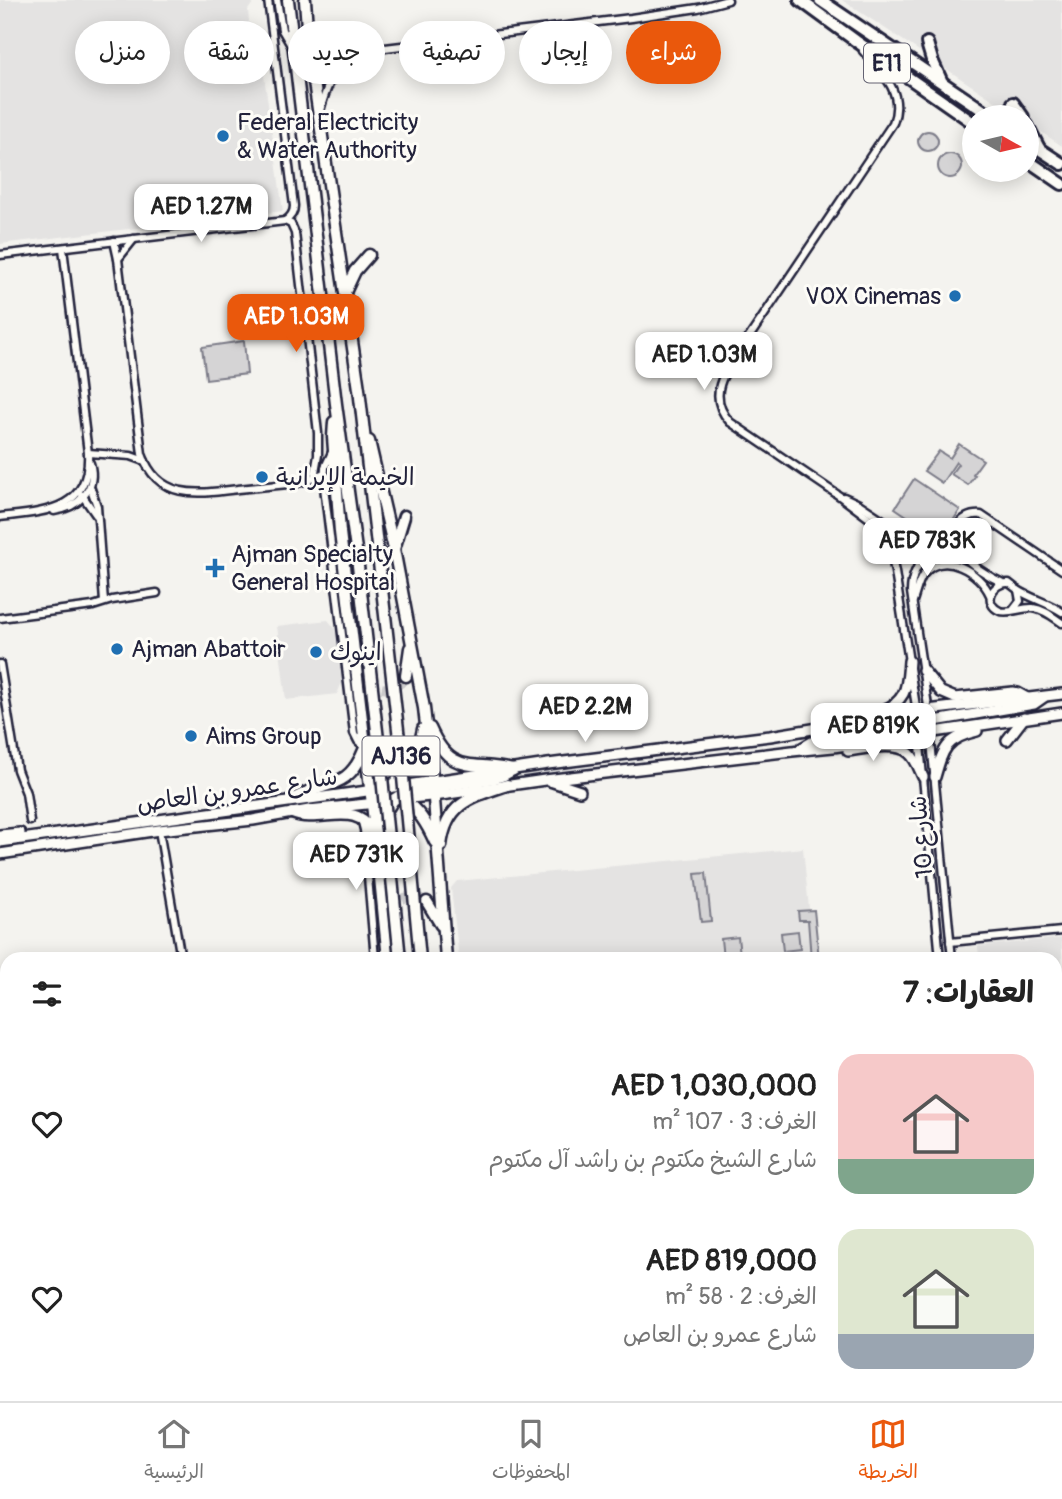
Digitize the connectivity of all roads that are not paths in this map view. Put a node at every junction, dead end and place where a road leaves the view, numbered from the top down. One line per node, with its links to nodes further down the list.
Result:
1 (268, 0): 21 (street)
2 (277, 0): 9 (street)
3 (288, 0): 8 (main road, AJ136)
4 (305, 0): 15 (main road, AJ136)
5 (728, 0): 15 (street)
6 (800, 0): 10 (highway, E11)
7 (820, 0): 12 (highway, E11)
8 (290, 21)
9 (288, 40)
10 (856, 41): 16 (highway, E11); 38 (street)
11 (927, 43): 12 (highway)
12 (943, 83): 14 (highway, E11)
13 (297, 84): 29 (main road, AJ136)
14 (975, 105)
15 (320, 113): 28 (main road, AJ136)
16 (962, 115)
17 (1041, 150): 18 (highway)
18 (1062, 164)
19 (1040, 169): 20 (highway)
20 (1060, 184)
21 (285, 221): 22 (street); 35 (street)
22 (136, 238): 23 (street); 27 (street)
23 (114, 241): 24 (street); 27 (street)
24 (63, 248): 25 (street); 32 (street)
25 (0, 255)
26 (369, 255): 28 (main road)
27 (118, 259): 33 (street)
28 (346, 290): 30 (main road, AJ136)
29 (336, 404): 31 (main road); 118 (main road, AJ136, bridge)
30 (363, 424): 42 (main road); 119 (main road, AJ136, bridge)
31 (334, 448): 34 (street); 54 (main road)
32 (88, 456): 33 (street); 36 (street); 37 (street)
33 (145, 461): 35 (street)
34 (324, 473): 35 (street); 50 (street)
35 (314, 478)
36 (90, 486): 37 (street); 39 (street)
37 (80, 494): 39 (street); 41 (street)
38 (841, 497): 49 (street, شارع 10); 58 (street, شارع 10)
39 (97, 516): 48 (street)
40 (404, 516): 42 (main road)
41 (0, 517)
42 (394, 549): 56 (main road)
43 (1062, 569): 44 (street)
44 (1003, 583): 45 (street); 47 (street)
45 (1018, 590): 51 (street); 52 (street)
46 (158, 593): 48 (street)
47 (991, 596): 49 (street); 51 (street)
48 (104, 602): 53 (street)
49 (912, 603): 60 (street, شارع 10)
50 (338, 609): 54 (main road); 63 (street)
51 (1013, 610): 55 (street)
52 (1062, 612)
53 (0, 618)
54 (351, 621): 57 (main road)
55 (1062, 623)
56 (411, 632): 61 (main road); 70 (main road)
57 (355, 652): 62 (main road); 67 (main road)
58 (909, 661): 71 (street, شارع 10); 75 (main road)
59 (0, 664): 99 (street)
60 (923, 670): 66 (main road); 68 (street, شارع 10)
61 (406, 676)
62 (368, 680)
63 (349, 691): 67 (main road); 79 (street)
64 (1062, 694): 65 (main road)
65 (1045, 696): 66 (main road); 73 (main road)
66 (1027, 698): 68 (main road)
67 (361, 699): 79 (main road)
68 (928, 710): 71 (main road); 73 (street, شارع 10)
69 (1062, 713): 72 (main road, شارع عمرو بن العاص)
70 (425, 718): 83 (main road); 89 (main road); 91 (main road)
71 (917, 718): 75 (main road); 77 (street, شارع 10); 81 (main road)
72 (1024, 718): 74 (main road, شارع عمرو بن العاص); 78 (main road)
73 (929, 722): 76 (street, شارع 10); 77 (main road)
74 (996, 722): 76 (main road, شارع عمرو بن العاص); 85 (main road)
75 (830, 726): 83 (main road)
76 (930, 733): 77 (main road, شارع عمرو بن العاص); 85 (street, شارع 10)
77 (919, 734): 80 (main road, شارع عمرو بن العاص); 86 (street, شارع 10)
78 (1007, 740)
79 (365, 747): 89 (main road); 90 (main road); 94 (main road)
80 (833, 747): 81 (main road, شارع عمرو بن العاص); 86 (main road)
81 (799, 750): 82 (main road, شارع عمرو بن العاص)
82 (695, 763): 84 (main road); 87 (main road, شارع عمرو بن العاص)
83 (513, 770): 91 (main road)
84 (689, 775)
85 (935, 777): 114 (street, شارع 10)
86 (923, 778): 121 (street, شارع 10)
87 (545, 780): 88 (main road, شارع عمرو بن العاص); 92 (main road)
88 (507, 785): 91 (main road, شارع عمرو بن العاص); 108 (main road)
89 (396, 788): 90 (main road); 91 (main road); 93 (main road); 93 (main road); 95 (main road)
90 (370, 791): 94 (main road, شارع عمرو بن العاص); 95 (main road)
91 (435, 791): 93 (main road, شارع عمرو بن العاص); 106 (main road)
92 (580, 791)
93 (398, 799): 95 (main road, شارع عمرو بن العاص); 97 (main road); 100 (main road)
94 (290, 801): 102 (main road, شارع عمرو بن العاص)
95 (371, 804): 96 (main road, شارع عمرو بن العاص); 105 (main road)
96 (292, 813): 98 (main road); 101 (main road, شارع عمرو بن العاص)
97 (419, 814): 100 (main road); 106 (main road)
98 (359, 817): 105 (main road); 116 (street)
99 (30, 821)
100 (381, 822): 105 (main road)
101 (159, 830): 107 (main road, شارع عمرو بن العاص); 115 (street)
102 (49, 834): 103 (main road); 104 (main road, شارع عمرو بن العاص)
103 (0, 835)
104 (0, 842)
105 (377, 847): 111 (main road)
106 (438, 849): 108 (main road)
107 (0, 854)
108 (439, 860): 112 (main road)
109 (427, 902): 112 (main road)
110 (391, 909): 111 (main road)
111 (385, 926): 117 (main road)
112 (443, 929): 120 (main road)
113 (1062, 931): 114 (street)
114 (950, 942): 122 (street, شارع 10)
115 (180, 952)
116 (374, 952)
117 (387, 952)
118 (399, 952)
119 (419, 952)
120 (445, 952)
121 (939, 952)
122 (951, 952)

